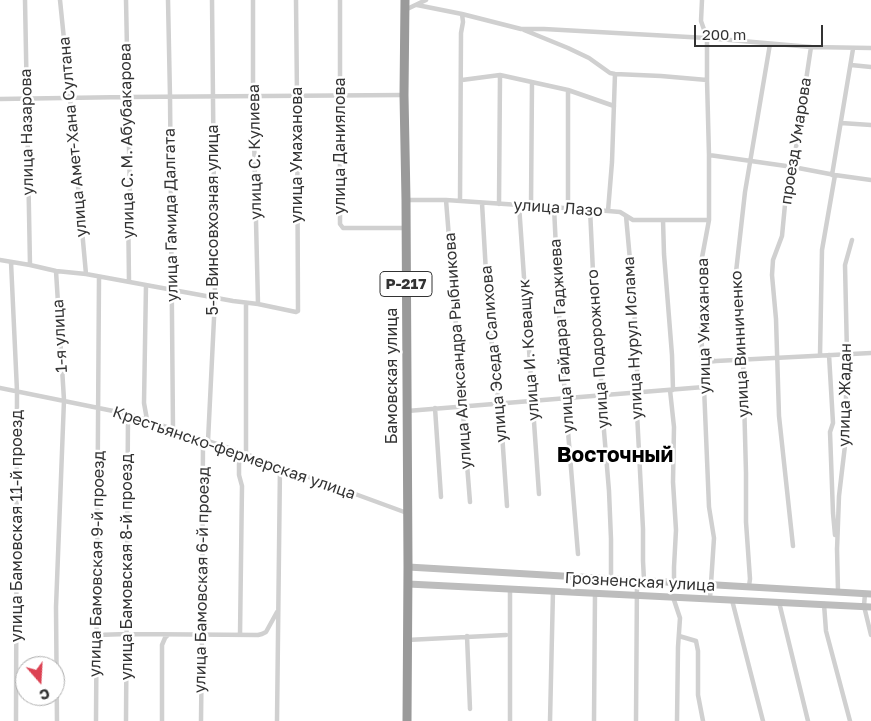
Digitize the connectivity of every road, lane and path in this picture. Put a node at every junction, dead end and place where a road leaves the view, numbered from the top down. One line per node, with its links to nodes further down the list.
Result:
1 (25, 0): 36 (street, улица Назарова)
2 (60, 0): 37 (street, улица Амет-Хана Султана)
3 (126, 0): 29 (street, улица С. М. Абубакарова)
4 (168, 0): 30 (street, улица Гамида Далгата)
5 (212, 0): 31 (street, 5-я Винсовхозная улица)
6 (253, 0): 32 (street, улица С. Кулиева)
7 (296, 0): 33 (street, улица Умаханова)
8 (340, 0): 34 (street, улица Даниялова)
9 (405, 0): 13 (highway, Бамовская улица / Р-217)
10 (426, 0): 12 (street)
11 (702, 0): 16 (street, улица Умаханова)
12 (416, 5): 13 (street); 14 (street)
13 (404, 10): 35 (highway, Бамовская улица / Р-217)
14 (462, 14): 15 (street); 25 (street)
15 (521, 29): 16 (street); 23 (street)
16 (707, 38): 17 (street); 26 (street, улица Умаханова)
17 (770, 44): 18 (street); 43 (street, улица Винниченко)
18 (811, 47): 20 (street); 44 (street, проезд Умарова)
19 (871, 48): 20 (street)
20 (853, 49): 21 (street)
21 (851, 65): 22 (street); 40 (street)
22 (871, 67)
23 (615, 74): 26 (street); 39 (street)
24 (500, 75): 25 (street); 27 (street); 51 (street)
25 (462, 80): 49 (street)
26 (707, 80): 42 (street, улица Умаханова)
27 (532, 82): 28 (street); 53 (street)
28 (568, 90): 39 (street); 55 (street)
29 (127, 96): 30 (street); 37 (street); 69 (street, улица С. М. Абубакарова)
30 (170, 96): 31 (street); 71 (street, улица Гамида Далгата)
31 (213, 96): 32 (street); 72 (street, 5-я Винсовхозная улица)
32 (253, 96): 33 (street); 74 (street, улица С. Кулиева)
33 (297, 96): 34 (street); 74 (street, улица Умаханова)
34 (340, 96): 35 (street); 61 (street, улица Даниялова)
35 (404, 96): 47 (highway, Бамовская улица / Р-217)
36 (26, 98): 37 (street); 38 (street); 65 (street, улица Назарова)
37 (70, 98): 67 (street, улица Амет-Хана Султана)
38 (0, 99)
39 (614, 106): 57 (street)
40 (841, 122): 41 (street); 45 (street)
41 (871, 125)
42 (709, 155): 43 (street); 60 (street, улица Умаханова)
43 (750, 161): 44 (street); 81 (street, улица Винниченко)
44 (793, 167): 45 (street); 80 (street, проезд Умарова)
45 (833, 175): 46 (street); 78 (street)
46 (871, 180)
47 (406, 200): 48 (street, улица Лазо); 61 (highway, Бамовская улица / Р-217)
48 (446, 200): 49 (street, улица Лазо); 94 (street, улица Александра Рыбникова)
49 (460, 201): 50 (street, улица Лазо)
50 (482, 203): 51 (street, улица Лазо); 93 (street, улица Эседа Салихова)
51 (500, 204): 52 (street, улица Лазо)
52 (519, 205): 53 (street, улица Лазо); 92 (street, улица И. Коващук)
53 (531, 206): 54 (street, улица Лазо)
54 (554, 207): 55 (street, улица Лазо); 90 (street, улица Гайдара Гаджиева)
55 (568, 208): 56 (street, улица Лазо)
56 (590, 210): 57 (street, улица Лазо); 89 (street, улица Подорожного)
57 (608, 211): 58 (street, улица Лазо)
58 (626, 216): 59 (street, улица Лазо); 88 (street, улица Нурул Ислама)
59 (663, 220): 60 (street, улица Лазо); 86 (street)
60 (709, 220): 75 (street, улица Умаханова)
61 (406, 228): 97 (highway, Бамовская улица / Р-217)
62 (852, 240): 77 (street, улица Жадан)
63 (0, 260): 64 (street)
64 (11, 262): 65 (street); 87 (street, улица Бамовская 11-й проезд)
65 (30, 265): 66 (street)
66 (56, 271): 67 (street); 91 (street, 1-я улица)
67 (86, 274): 68 (street)
68 (99, 277): 69 (street); 95 (street, улица Бамовская 9-й проезд)
69 (129, 282): 70 (street)
70 (146, 286): 71 (street); 99 (street)
71 (172, 290): 72 (street); 100 (street, улица Гамида Далгата)
72 (215, 298): 73 (street); 101 (street, 5-я Винсовхозная улица)
73 (246, 303): 74 (street); 102 (street)
74 (258, 304)
75 (702, 350): 82 (street); 83 (street, улица Умаханова)
76 (871, 353): 77 (street)
77 (847, 354): 79 (street); 110 (street, улица Жадан)
78 (820, 355): 79 (street); 80 (street)
79 (829, 355): 110 (street)
80 (776, 357): 81 (street); 109 (street, проезд Умарова)
81 (743, 360): 82 (street); 118 (street, улица Винниченко)
82 (716, 361): 83 (street)
83 (702, 366): 84 (street, улица Умаханова)
84 (704, 387): 86 (street); 117 (street, улица Умаханова)
85 (0, 388): 87 (street, Крестьянско-фермерская улица)
86 (672, 390): 88 (street); 115 (street)
87 (17, 391): 91 (street, Крестьянско-фермерская улица); 143 (street, улица Бамовская 11-й проезд)
88 (638, 392): 89 (street); 114 (street, улица Нурул Ислама)
89 (601, 395): 90 (street); 113 (street, улица Подорожного)
90 (566, 398): 92 (street); 111 (street, улица Гайдара Гаджиева)
91 (64, 400): 95 (street, Крестьянско-фермерская улица); 144 (street, 1-я улица)
92 (533, 401): 93 (street); 104 (street, улица И. Коващук)
93 (500, 404): 94 (street); 107 (street, улица Эседа Салихова)
94 (462, 406): 96 (street); 106 (street, улица Александра Рыбникова)
95 (98, 408): 98 (street, Крестьянско-фермерская улица); 134 (street, улица Бамовская 9-й проезд)
96 (435, 408): 97 (street); 105 (street)
97 (407, 411): 108 (highway, Бамовская улица / Р-217)
98 (128, 414): 99 (street, Крестьянско-фермерская улица); 132 (street, улица Бамовская 8-й проезд)
99 (147, 420): 100 (street, Крестьянско-фермерская улица)
100 (173, 429): 101 (street, Крестьянско-фермерская улица)
101 (205, 440): 102 (street, Крестьянско-фермерская улица); 133 (street, улица Бамовская 6-й проезд)
102 (246, 454): 103 (street, Крестьянско-фермерская улица); 136 (street)
103 (280, 466): 108 (street, Крестьянско-фермерская улица); 131 (street)
104 (539, 494)
105 (442, 497)
106 (470, 502)
107 (507, 506)
108 (407, 513): 112 (highway, Бамовская улица / Р-217)
109 (793, 546)
110 (837, 550): 121 (street)
111 (578, 554)
112 (408, 567): 113 (street, Грозненская улица); 116 (highway, Бамовская улица / Р-217)
113 (611, 578): 114 (street, Грозненская улица)
114 (640, 580): 115 (street, Грозненская улица); 124 (street, улица Нурул Ислама)
115 (674, 582): 117 (street, Грозненская улица)
116 (408, 584): 119 (street, Грозненская улица); 141 (highway, Бамовская улица / Р-217)
117 (712, 584): 118 (street, Грозненская улица); 126 (street, улица Умаханова)
118 (749, 586): 121 (street, Грозненская улица)
119 (510, 589): 120 (street, Грозненская улица); 151 (street)
120 (553, 591): 122 (street, Грозненская улица); 152 (street)
121 (838, 592): 123 (street, Грозненская улица)
122 (595, 593): 124 (street, Грозненская улица); 153 (street)
123 (868, 593): 130 (street)
124 (636, 595): 125 (street, Грозненская улица); 154 (street)
125 (673, 597): 126 (street, Грозненская улица); 140 (street)
126 (710, 599): 127 (street, Грозненская улица)
127 (732, 600): 128 (street, Грозненская улица); 157 (street)
128 (779, 602): 129 (street, Грозненская улица); 158 (street)
129 (824, 604): 130 (street, Грозненская улица); 159 (street)
130 (868, 606): 138 (street)
131 (278, 611): 136 (street); 149 (street)
132 (127, 634): 134 (street); 135 (street); 146 (street, улица Бамовская 8-й проезд)
133 (202, 634): 135 (street); 136 (street); 148 (street, улица Бамовская 6-й проезд)
134 (96, 635): 145 (street, улица Бамовская 9-й проезд)
135 (168, 635): 147 (street)
136 (240, 635)
137 (506, 635): 139 (street)
138 (871, 635)
139 (467, 636): 141 (street); 142 (street)
140 (679, 636): 155 (street); 156 (street)
141 (407, 640): 150 (highway, Бамовская улица / Р-217)
142 (470, 709)
143 (16, 721)
144 (57, 721)
145 (96, 721)
146 (126, 721)
147 (162, 721)
148 (201, 721)
149 (277, 721)
150 (407, 721)
151 (510, 721)
152 (550, 721)
153 (594, 721)
154 (636, 721)
155 (677, 721)
156 (703, 721)
157 (763, 721)
158 (808, 721)
159 (850, 721)

